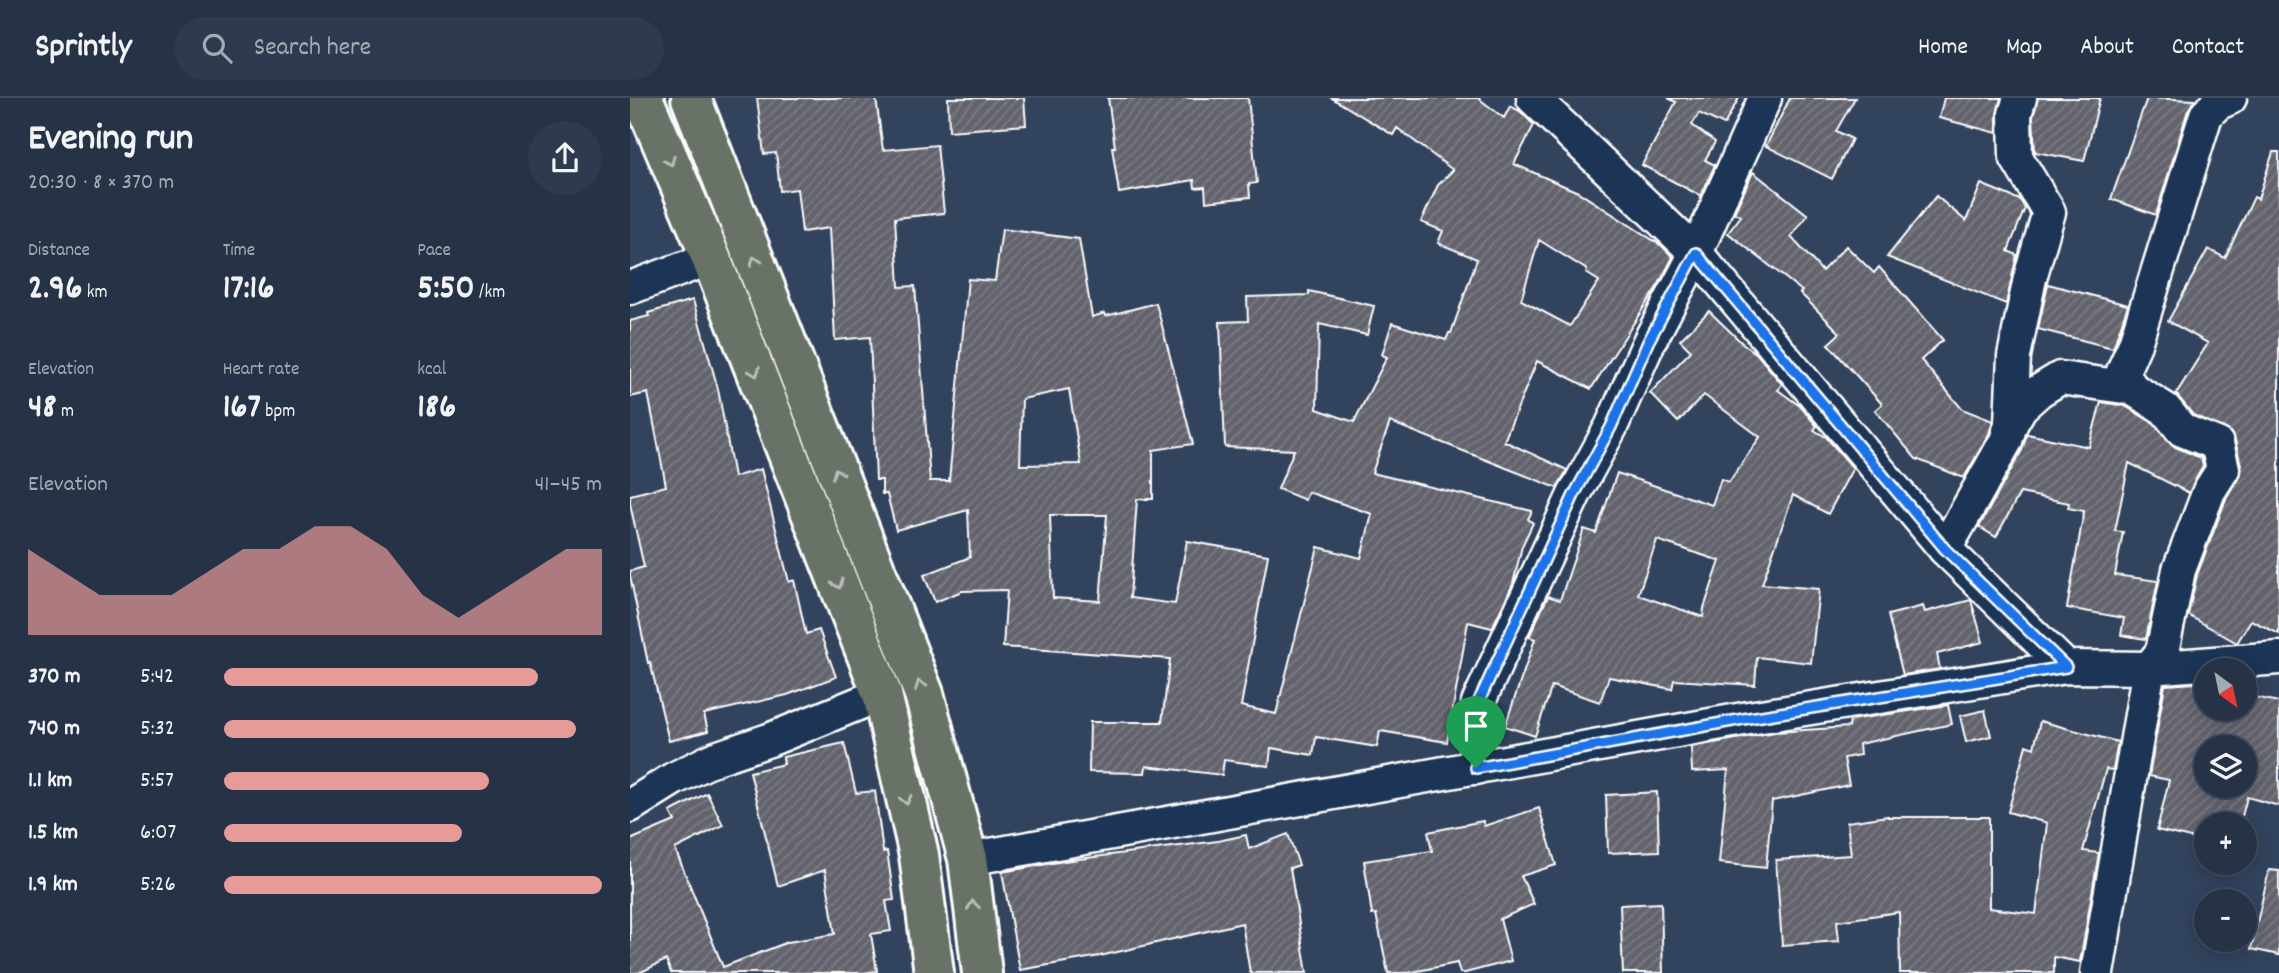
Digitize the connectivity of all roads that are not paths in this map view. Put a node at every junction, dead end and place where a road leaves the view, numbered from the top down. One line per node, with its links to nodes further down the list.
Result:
1 (643, 98): 8 (main road, one-way to 8)
2 (691, 98): 19 (main road, one-way to 2)
3 (1533, 98): 7 (street)
4 (1765, 98): 7 (street)
5 (2020, 98): 11 (street)
6 (2230, 98): 10 (street)
7 (1696, 253): 12 (street); 17 (street)
8 (711, 258): 9 (street); 16 (main road, one-way to 16)
9 (630, 288)
10 (2131, 388): 11 (street); 15 (street)
11 (2011, 424): 12 (street)
12 (1945, 549): 14 (street)
13 (2279, 658): 15 (street)
14 (2066, 667): 15 (street); 17 (street)
15 (2149, 668): 22 (street)
16 (881, 694): 18 (street); 20 (main road, one-way to 20)
17 (1476, 768): 19 (street)
18 (630, 806)
19 (968, 859): 21 (main road, one-way to 19)
20 (934, 973)
21 (982, 973)
22 (2097, 973)

